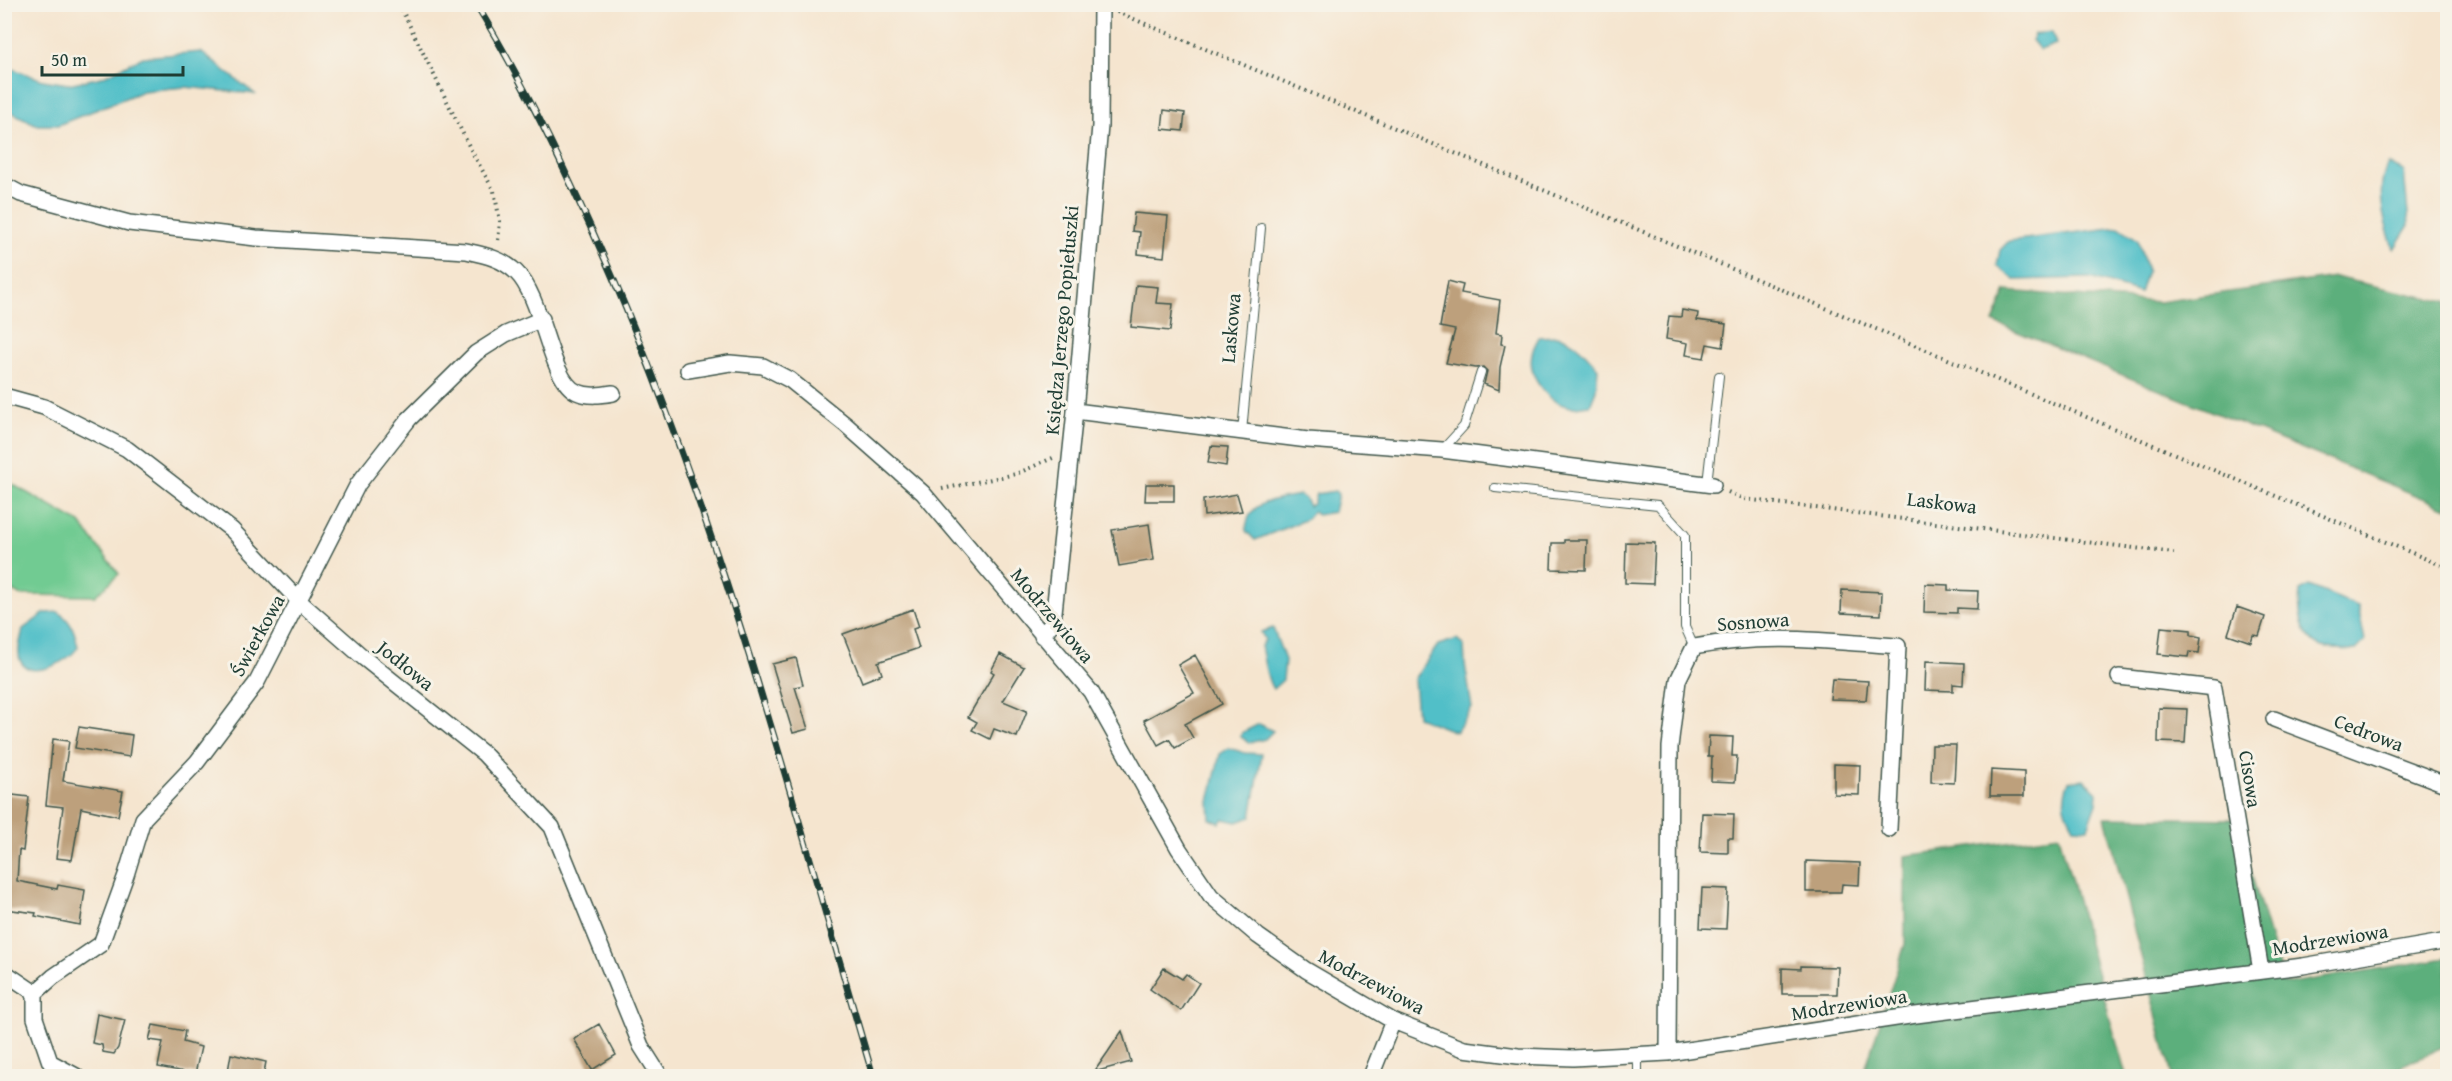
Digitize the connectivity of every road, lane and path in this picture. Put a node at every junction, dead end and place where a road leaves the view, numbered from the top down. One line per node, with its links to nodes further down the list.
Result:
1 (399, 4): 5 (path)
2 (1101, 5): 12 (street, Księdza Jerzego Popiełuszki); 20 (path)
3 (4, 185): 5 (street)
4 (1261, 228): 13 (lane, Laskowa)
5 (496, 258): 6 (street)
6 (542, 319): 10 (street); 21 (street, Świerkowa)
7 (688, 370): 18 (street, Modrzewiowa)
8 (1481, 372): 15 (lane)
9 (1719, 376): 16 (lane)
10 (613, 393)
11 (4, 396): 21 (street, Jodłowa)
12 (1075, 411): 13 (street); 14 (street, Księdza Jerzego Popiełuszki)
13 (1242, 432): 15 (street)
14 (1070, 450): 18 (path); 22 (street, Księdza Jerzego Popiełuszki)
15 (1442, 450): 16 (street)
16 (1710, 485): 19 (path, Laskowa)
17 (1495, 488): 23 (lane)
18 (923, 493): 22 (street, Modrzewiowa)
19 (2175, 553)
20 (2448, 568)
21 (300, 602): 31 (street, Świerkowa); 36 (street, Jodłowa)
22 (1042, 636): 32 (street, Modrzewiowa)
23 (1694, 647): 27 (street, Sosnowa); 33 (street, Sosnowa)
24 (2119, 677): 29 (street, Cisowa)
25 (2274, 719): 26 (street, Cedrowa)
26 (2448, 785)
27 (1889, 829)
28 (2448, 941): 29 (street, Modrzewiowa)
29 (2261, 971): 33 (street, Modrzewiowa)
30 (4, 972): 31 (street)
31 (35, 993): 35 (street)
32 (1393, 1021): 34 (street, Modrzewiowa); 37 (street)
33 (1668, 1053): 34 (street, Modrzewiowa)
34 (1638, 1055): 38 (lane)
35 (76, 1077)
36 (660, 1077)
37 (1371, 1077)
38 (1638, 1077)

